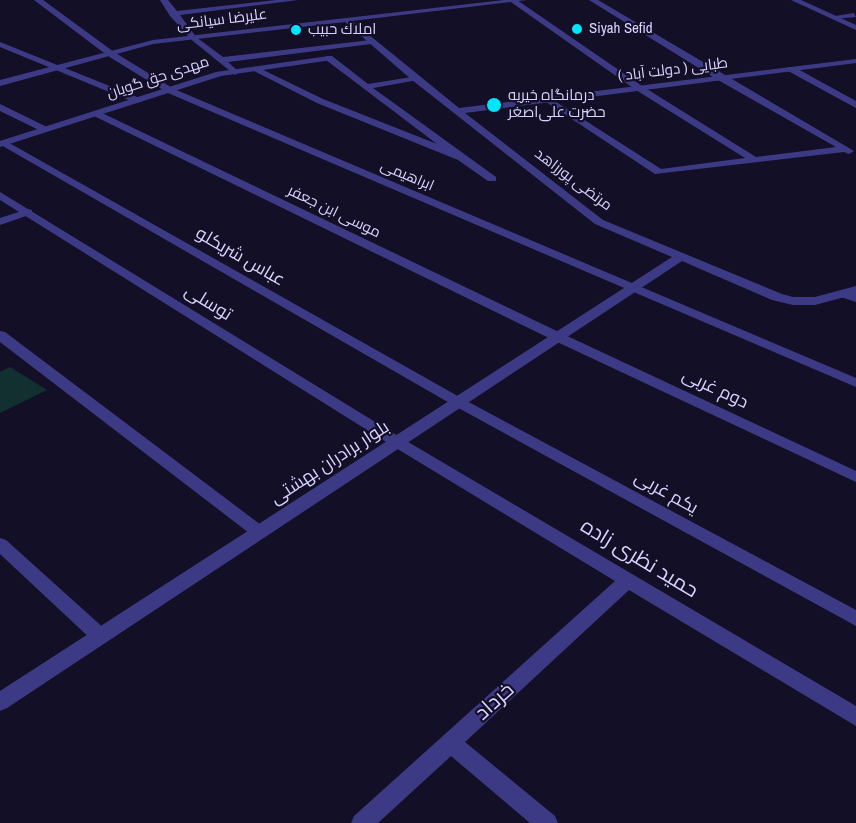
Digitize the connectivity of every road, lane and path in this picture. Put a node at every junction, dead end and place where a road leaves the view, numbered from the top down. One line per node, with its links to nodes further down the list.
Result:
1 (38, 0): 17 (street, ابراهیمی)
2 (164, 0): 9 (street)
3 (294, 0): 9 (street)
4 (516, 0): 12 (street, علیرضا سیانکی); 28 (street)
5 (593, 0): 25 (street)
6 (795, 0): 8 (street)
7 (838, 9): 8 (street)
8 (819, 11): 11 (street)
9 (173, 14): 14 (street)
10 (854, 15): 11 (street)
11 (833, 18): 13 (street)
12 (346, 20): 14 (street, علیرضا سیانکی); 15 (street, مرتضی پورزاهد)
13 (856, 28)
14 (194, 37): 17 (street, علیرضا سیانکی); 18 (street)
15 (371, 42): 18 (street); 24 (street, مرتضی پورزاهد)
16 (0, 44): 20 (street)
17 (111, 54): 20 (street, علیرضا سیانکی); 29 (street, ابراهیمی)
18 (220, 60): 23 (street)
19 (856, 61): 22 (street, طبایی ( دولت آباد ))
20 (57, 68): 26 (street, علیرضا سیانکی); 31 (street)
21 (254, 69): 23 (street, مهدی حق گویان); 27 (street, مهدی حق گویان); 39 (street)
22 (791, 69): 25 (street, طبایی ( دولت آباد )); 32 (street)
23 (235, 72): 29 (street, مهدی حق گویان)
24 (415, 78): 27 (street); 34 (street, مرتضی پورزاهد)
25 (721, 78): 28 (street, طبایی ( دولت آباد )); 38 (street)
26 (0, 83)
27 (366, 87): 39 (street)
28 (639, 88): 30 (street, طبایی ( دولت آباد )); 40 (street)
29 (171, 91): 31 (street, مهدی حق گویان); 46 (street, ابراهیمی)
30 (547, 100): 34 (street, طبایی ( دولت آباد )); 40 (street)
31 (139, 101): 35 (street, مهدی حق گویان)
32 (856, 105)
33 (0, 107): 36 (street)
34 (457, 111): 45 (street, مرتضی پورزاهد)
35 (97, 114): 36 (street, مهدی حق گویان); 49 (street, موسی ابن جعفر)
36 (46, 130): 37 (street, مهدی حق گویان)
37 (2, 143): 51 (street, عباس شریکلو)
38 (852, 152): 40 (street)
39 (460, 157): 41 (street)
40 (754, 160)
41 (492, 179)
42 (0, 195): 43 (street, توسلی)
43 (28, 212): 44 (street); 52 (street, توسلی)
44 (0, 222)
45 (681, 257): 46 (street, بلوار برادران بهشتی); 47 (street, مرتضی پورزاهد)
46 (632, 288): 49 (street, بلوار برادران بهشتی); 50 (street, ابراهیمی)
47 (852, 294)
48 (0, 335): 54 (street)
49 (558, 337): 51 (street, بلوار برادران بهشتی); 53 (street, دوم غربی)
50 (856, 383)
51 (458, 402): 52 (street, بلوار برادران بهشتی); 57 (street, یکم غربی)
52 (397, 442): 54 (street, بلوار برادران بهشتی); 56 (street, حمید نظری زاده)
53 (856, 477)
54 (259, 532): 58 (street, بلوار برادران بهشتی)
55 (0, 544): 58 (street)
56 (628, 580): 60 (street, حمید نظری زاده); 61 (street, خرداد)
57 (856, 619)
58 (100, 636): 59 (street, بلوار برادران بهشتی)
59 (0, 702)
60 (856, 717)
61 (450, 742): 62 (street, خرداد); 63 (street)
62 (362, 823)
63 (546, 823)

